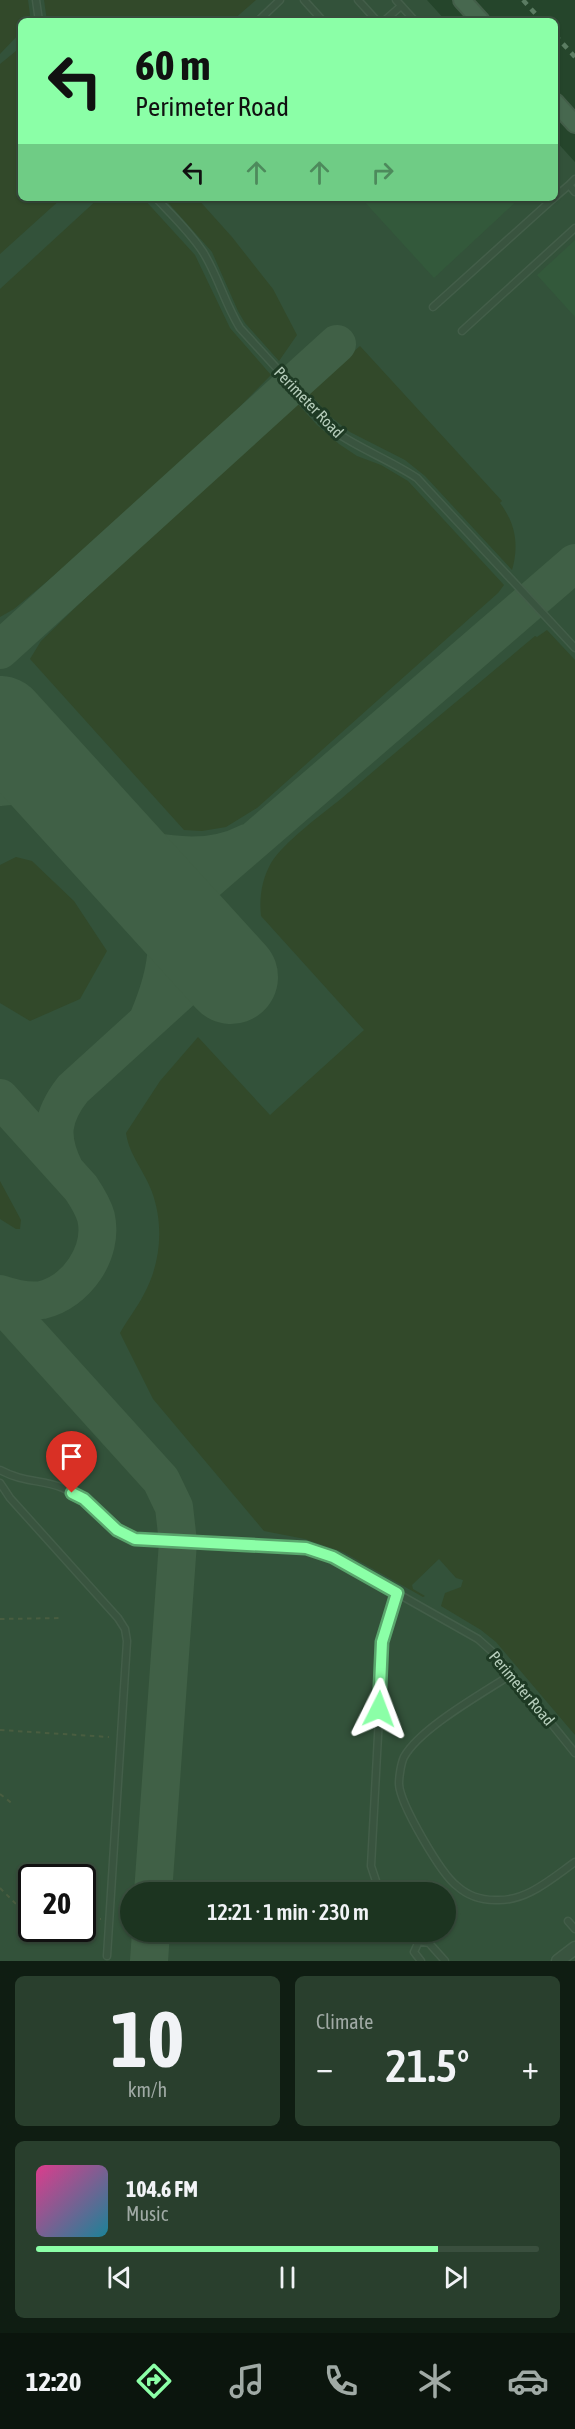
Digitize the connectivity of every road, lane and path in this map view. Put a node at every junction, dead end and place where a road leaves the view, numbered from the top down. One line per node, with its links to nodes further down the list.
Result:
1 (36, 0): 7 (lane)
2 (280, 0): 8 (lane)
3 (303, 0): 9 (lane)
4 (358, 0): 10 (lane)
5 (462, 0): 13 (main road)
6 (399, 3): 11 (lane); 12 (lane)
7 (39, 18)
8 (261, 18)
9 (320, 18)
10 (374, 18)
11 (386, 18)
12 (412, 18)
13 (478, 18)
14 (558, 108): 15 (main road)
15 (575, 124)
16 (575, 179): 17 (lane)
17 (569, 185): 18 (lane); 19 (lane)
18 (575, 192)
19 (558, 195)
20 (159, 201): 25 (lane, Perimeter Road)
21 (552, 201): 23 (lane)
22 (575, 228): 24 (lane)
23 (433, 307)
24 (462, 331)
25 (575, 648)
26 (0, 1470): 28 (lane, Perimeter Road)
27 (0, 1483): 48 (lane)
28 (397, 1593): 31 (lane, Perimeter Road); 38 (lane)
29 (62, 1618): 30 (path)
30 (0, 1619)
31 (512, 1674): 34 (lane, Perimeter Road); 37 (lane)
32 (0, 1730): 33 (path)
33 (109, 1737)
34 (575, 1753)
35 (0, 1794): 36 (path)
36 (14, 1805)
37 (575, 1862)
38 (376, 1882)
39 (0, 1888): 40 (path)
40 (18, 1905)
41 (96, 1919): 42 (path)
42 (108, 1919)
43 (568, 1921): 44 (lane)
44 (575, 1929)
45 (419, 1942): 49 (lane)
46 (424, 1942): 50 (lane)
47 (575, 1948): 51 (street)
48 (107, 1956)
49 (421, 1961)
50 (445, 1961)
51 (558, 1961)

